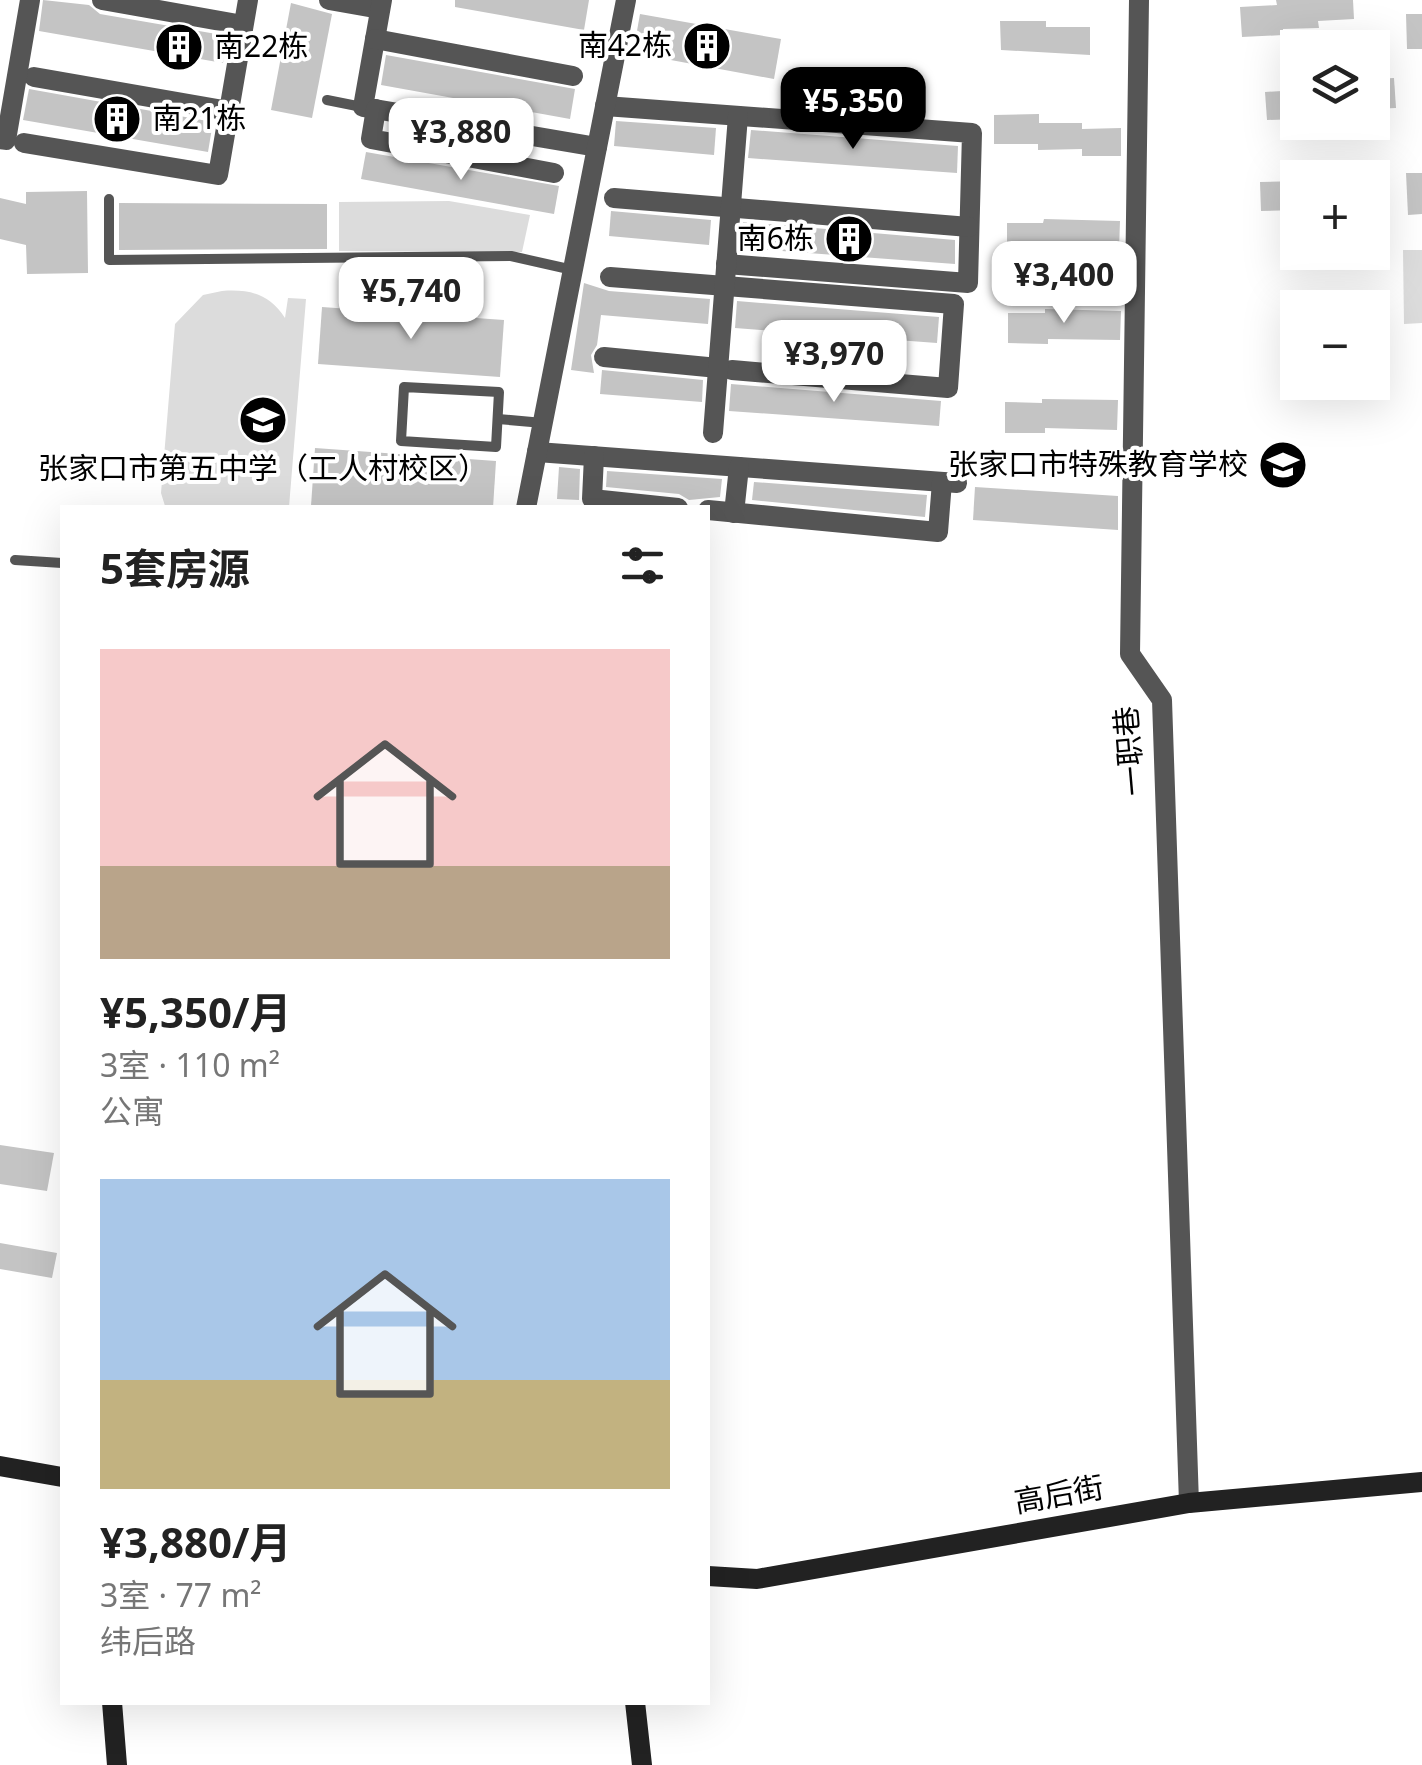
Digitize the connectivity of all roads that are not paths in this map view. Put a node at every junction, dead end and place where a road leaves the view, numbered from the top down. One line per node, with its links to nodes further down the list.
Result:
1 (30, 0): 11 (street)
2 (102, 0): 8 (street)
3 (248, 0): 8 (street)
4 (329, 0): 7 (street)
5 (626, 0): 13 (street)
6 (1139, 0): 48 (street, 一职巷)
7 (381, 5): 9 (street)
8 (244, 25): 15 (street)
9 (375, 39): 10 (street); 14 (street)
10 (573, 76)
11 (17, 78): 15 (street); 18 (street)
12 (327, 100): 14 (lane)
13 (605, 106): 16 (street); 20 (street)
14 (370, 108): 17 (street); 21 (street)
15 (228, 111): 19 (street)
16 (738, 116): 25 (street); 26 (street)
17 (474, 126): 20 (street); 21 (street)
18 (0, 139)
19 (24, 143)
20 (597, 147): 28 (street)
21 (470, 157): 22 (street)
22 (554, 173)
23 (614, 198): 25 (street)
24 (110, 199): 28 (lane)
25 (730, 207): 26 (street); 27 (street)
26 (969, 227): 27 (street)
27 (726, 264): 30 (street)
28 (573, 270): 34 (street)
29 (610, 277): 30 (street)
30 (724, 287): 32 (street); 32 (street)
31 (604, 357): 32 (street)
32 (725, 369): 35 (street)
33 (498, 419): 33 (lane); 34 (lane)
34 (543, 422): 36 (street)
35 (714, 433)
36 (537, 452): 37 (street); 39 (street)
37 (594, 456): 38 (street); 40 (street)
38 (739, 467): 42 (street); 42 (street)
39 (527, 505)
40 (649, 505)
41 (710, 510): 42 (street)
42 (734, 513)
43 (15, 560): 44 (lane)
44 (60, 563)
45 (0, 1466): 46 (street)
46 (60, 1477)
47 (1422, 1482): 48 (street, 高后街)
48 (1189, 1502): 49 (street, 高后街)
49 (710, 1576)
50 (112, 1705): 52 (street)
51 (635, 1705): 53 (street)
52 (117, 1765)
53 (642, 1765)

